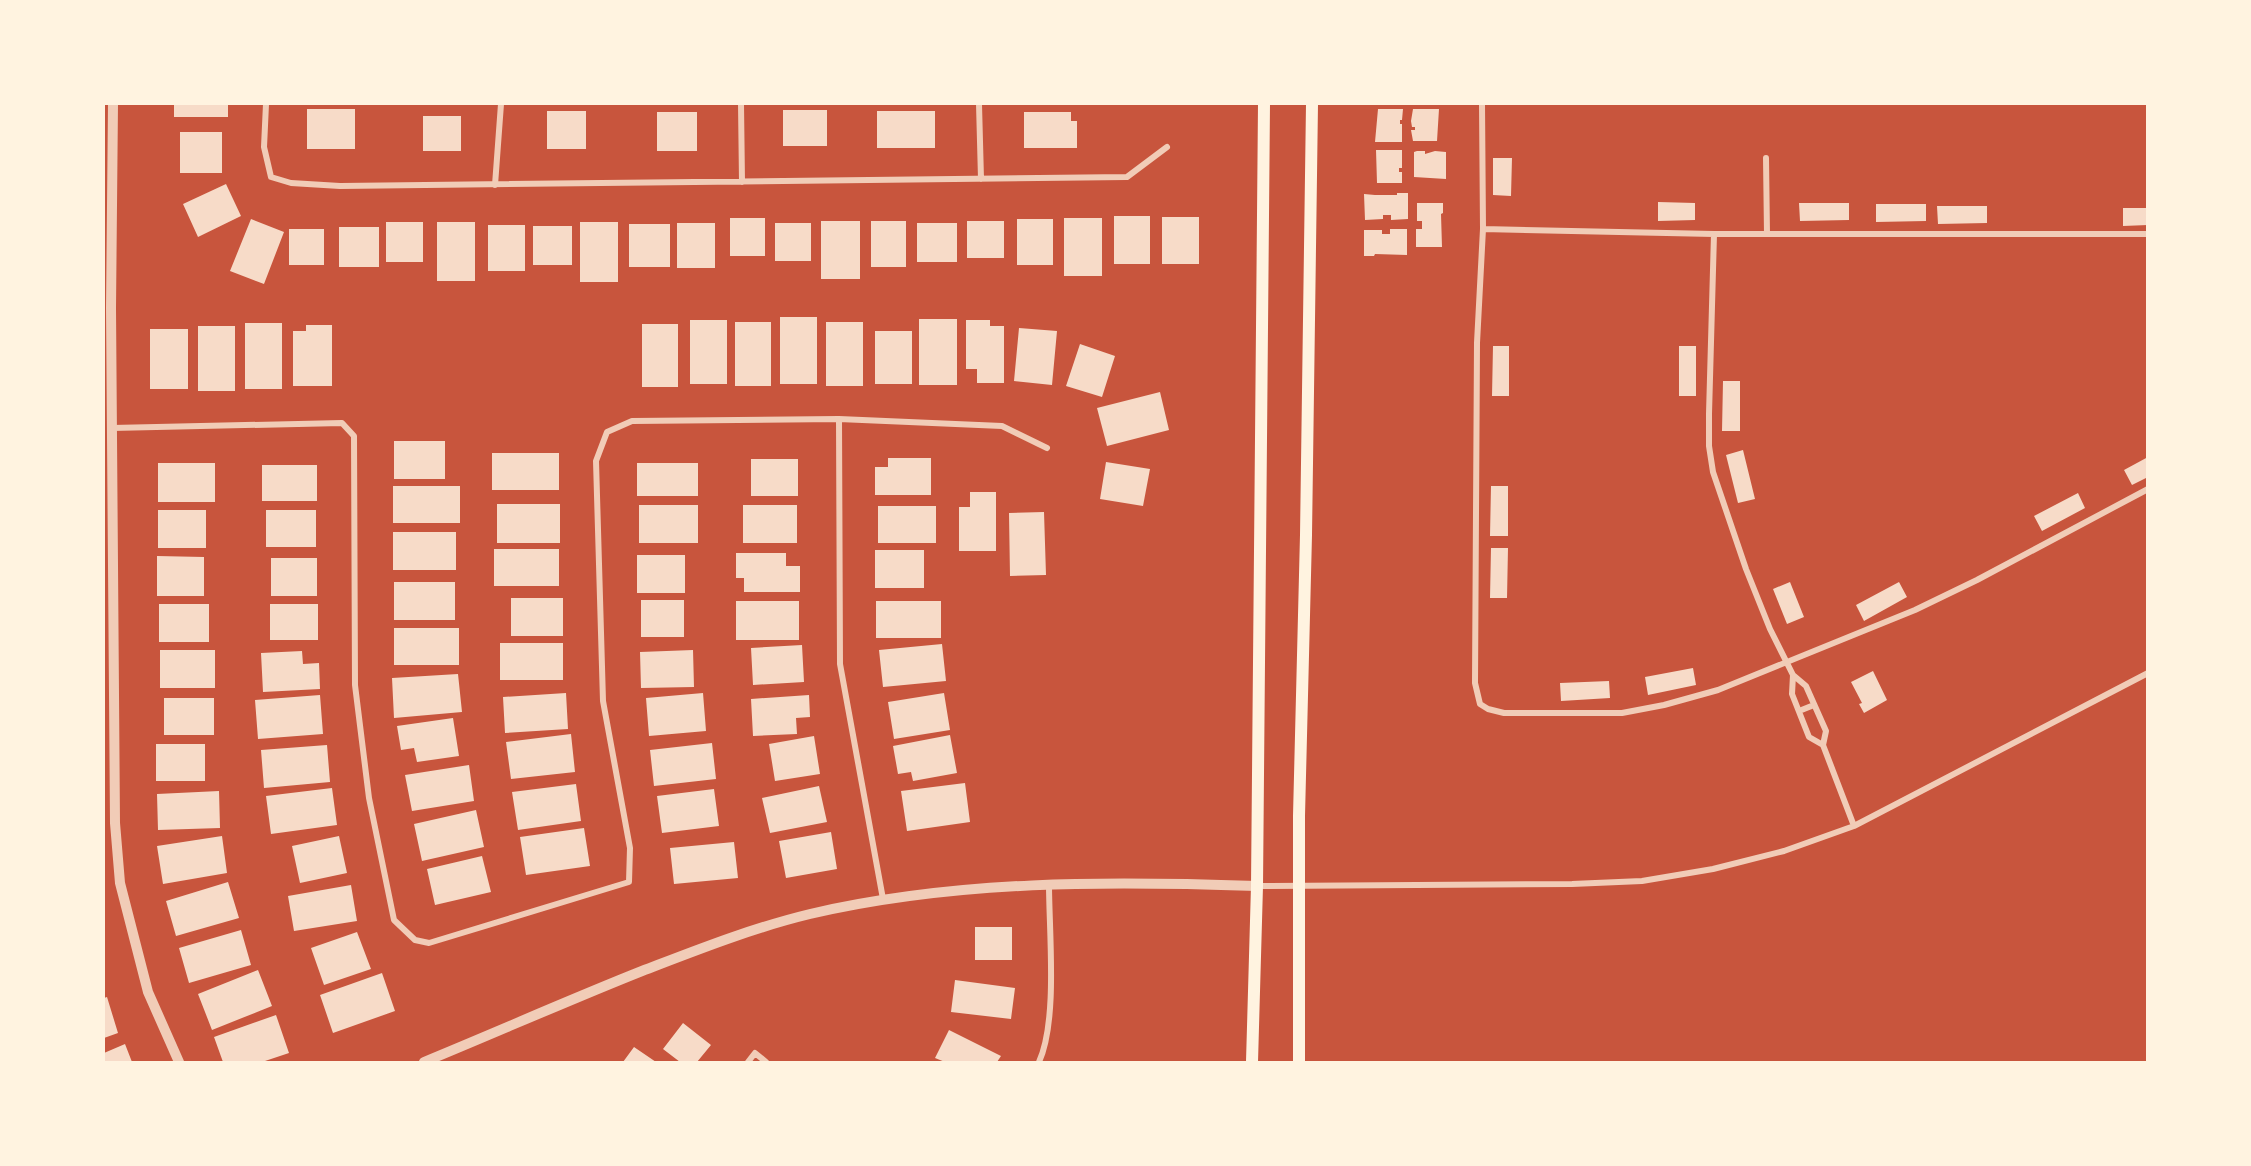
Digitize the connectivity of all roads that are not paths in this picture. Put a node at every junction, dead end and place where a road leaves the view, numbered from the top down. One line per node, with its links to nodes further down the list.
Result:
1 (113, 104): 18 (street)
2 (266, 104): 13 (street)
3 (501, 104): 13 (street)
4 (741, 104): 12 (street)
5 (979, 104): 11 (street)
6 (1264, 104): 33 (main road)
7 (1312, 104): 32 (main road)
8 (1482, 104): 14 (street)
9 (1167, 147): 11 (street)
10 (1766, 158): 16 (street)
11 (981, 179): 12 (street)
12 (742, 182): 13 (street)
13 (495, 185)
14 (1483, 229): 15 (street); 23 (street)
15 (1714, 234): 16 (street); 23 (street)
16 (1767, 234): 17 (street)
17 (2148, 234)
18 (107, 308): 20 (street)
19 (839, 419): 20 (street); 21 (street); 34 (street)
20 (112, 428): 29 (street)
21 (1047, 448)
22 (2148, 489): 23 (street)
23 (1788, 660): 25 (street)
24 (2148, 673): 30 (street)
25 (1793, 675): 26 (street); 27 (street)
26 (1814, 705): 27 (street); 28 (street)
27 (1798, 711): 28 (street)
28 (1823, 744): 30 (street)
29 (109, 781): 35 (street)
30 (1854, 826): 32 (street)
31 (1049, 884): 33 (street); 34 (street); 39 (street)
32 (1300, 885): 33 (street); 41 (main road)
33 (1257, 886): 40 (main road)
34 (883, 899): 36 (street)
35 (178, 1062)
36 (424, 1062)
37 (748, 1062): 38 (street)
38 (766, 1062)
39 (1039, 1062)
40 (1252, 1062)
41 (1299, 1062)

